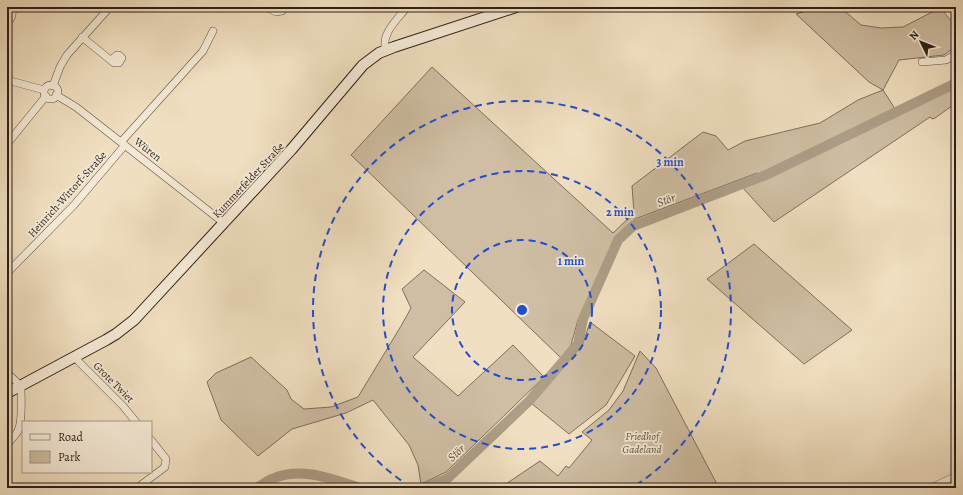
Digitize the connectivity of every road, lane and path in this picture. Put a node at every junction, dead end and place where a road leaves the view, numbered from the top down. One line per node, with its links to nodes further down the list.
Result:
1 (12, 7): 9 (street)
2 (110, 7): 11 (street)
3 (266, 7): 4 (street)
4 (285, 7)
5 (407, 7): 12 (street)
6 (516, 7): 12 (street, Kummerfelder Straße)
7 (945, 7): 8 (street)
8 (956, 21)
9 (7, 22)
10 (213, 31): 21 (street, Heinrich-Wittorf-Straße)
11 (82, 37): 14 (street); 17 (street)
12 (386, 50): 22 (street, Kummerfelder Straße)
13 (956, 54): 15 (street)
14 (111, 60)
15 (922, 62)
16 (7, 80): 18 (street)
17 (53, 86): 18 (street); 19 (street)
18 (45, 93): 19 (street); 20 (street)
19 (56, 95): 21 (street, Würen)
20 (7, 144)
21 (123, 144): 22 (street, Würen); 23 (street, Heinrich-Wittorf-Straße)
22 (224, 223): 24 (street, Kummerfelder Straße)
23 (7, 273)
24 (76, 357): 26 (street, Kummerfelder Straße); 28 (street, Grote Twiet)
25 (7, 374): 26 (street)
26 (21, 386): 27 (street, Kummerfelder Straße); 30 (street)
27 (7, 394)
28 (135, 421)
29 (152, 441): 32 (street)
30 (7, 444)
31 (956, 476): 33 (street)
32 (137, 488)
33 (931, 488)

